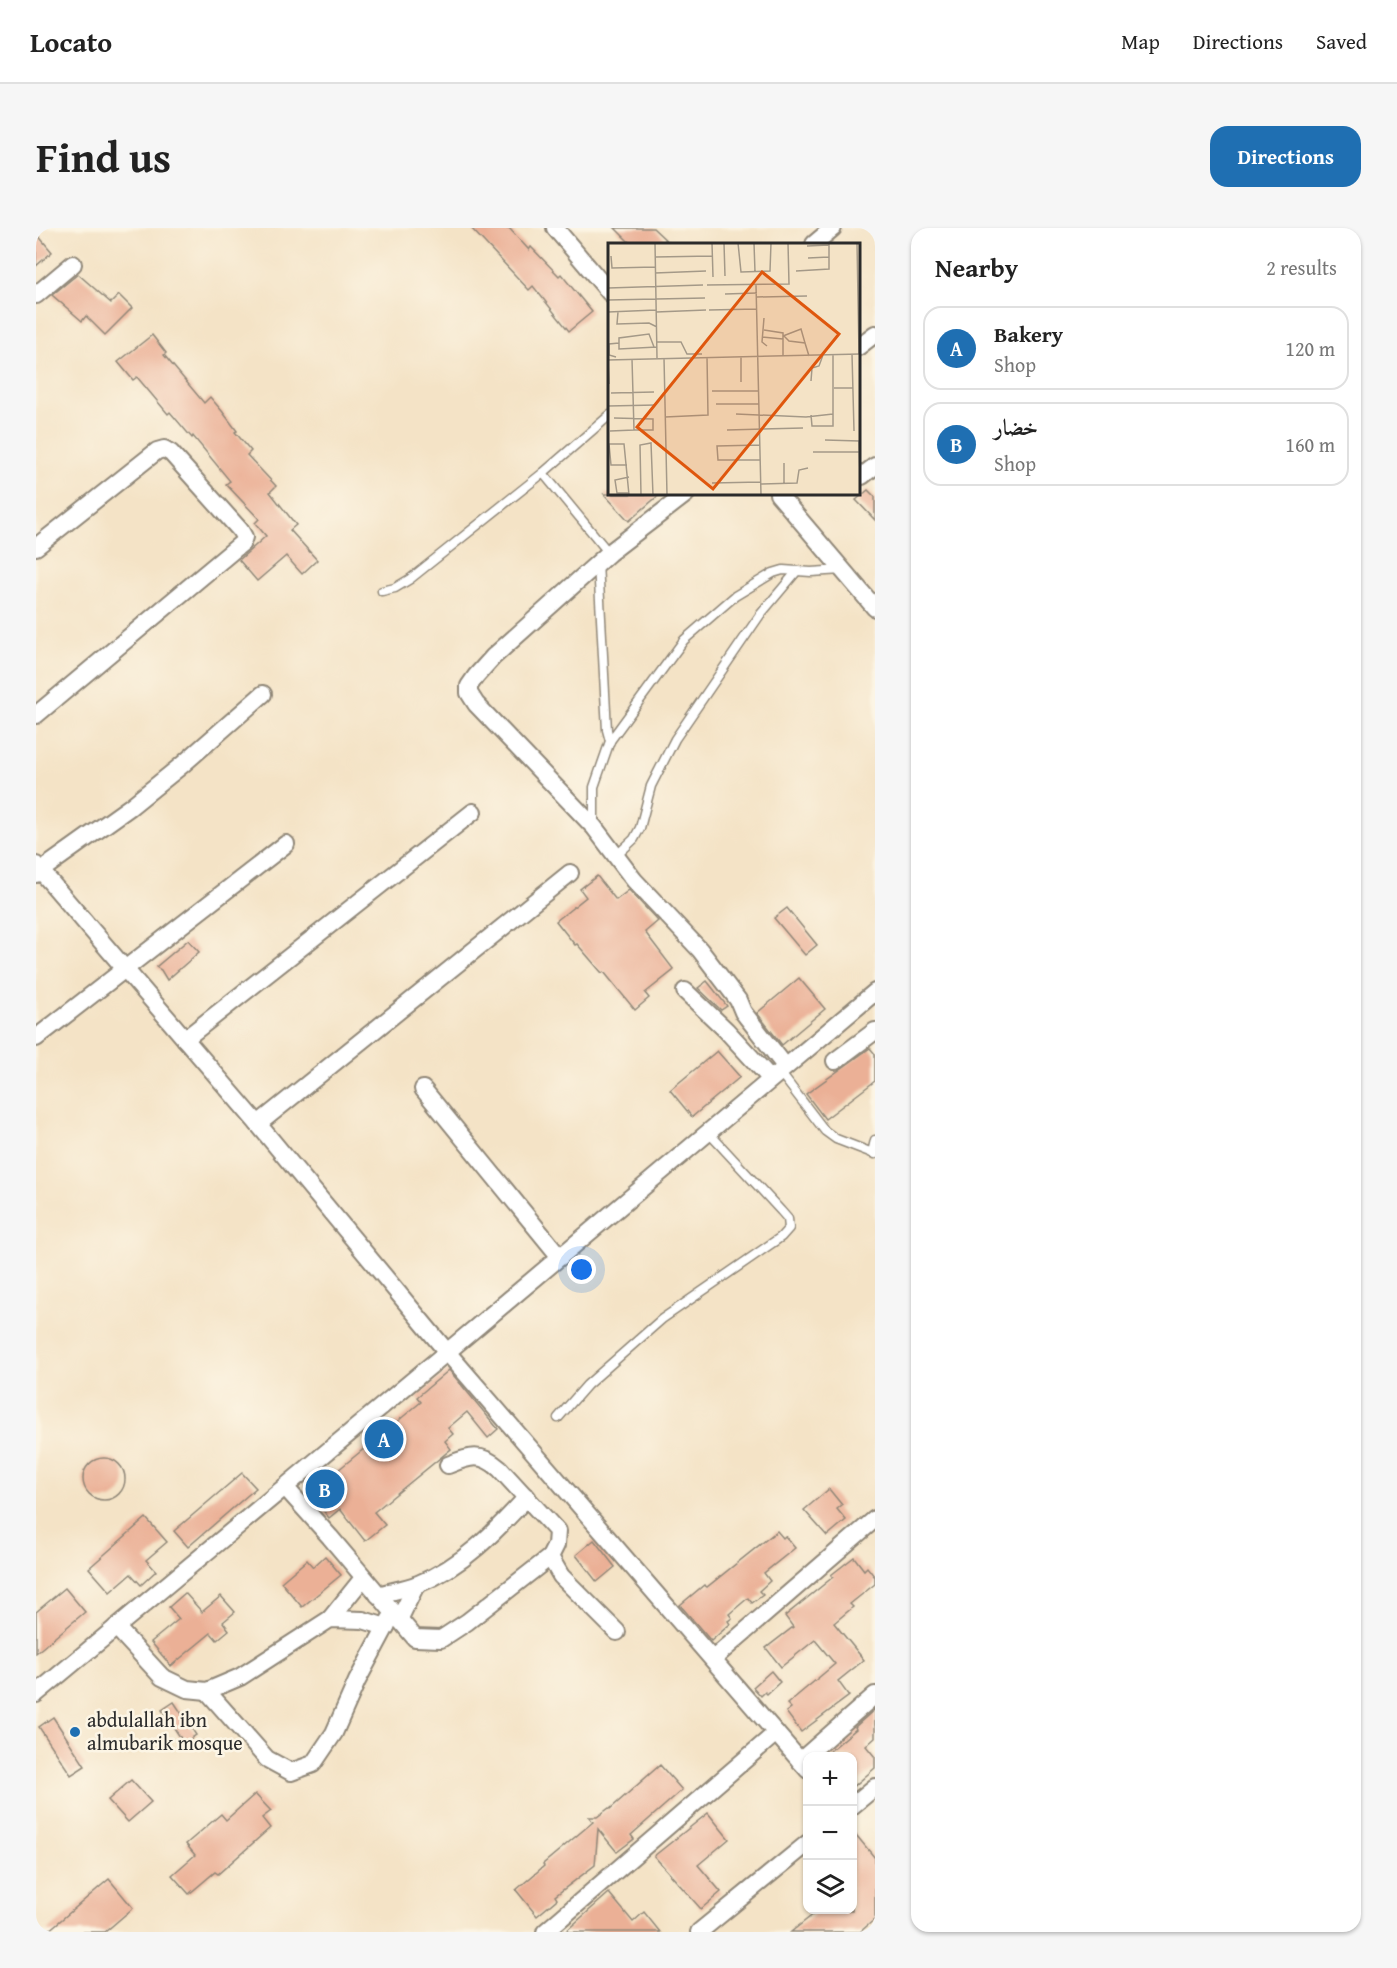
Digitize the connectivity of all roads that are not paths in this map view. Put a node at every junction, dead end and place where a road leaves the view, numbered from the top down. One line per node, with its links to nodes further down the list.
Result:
1 (555, 228): 5 (street)
2 (833, 228): 3 (street)
3 (815, 243)
4 (73, 264): 6 (street)
5 (608, 292)
6 (36, 295)
7 (875, 333): 8 (street)
8 (860, 345)
9 (608, 416): 10 (lane)
10 (543, 473): 14 (lane); 17 (lane)
11 (685, 495): 14 (street)
12 (779, 495): 15 (street)
13 (36, 547): 20 (street)
14 (604, 558): 21 (lane); 23 (street)
15 (843, 570): 16 (lane); 18 (street)
16 (797, 571): 21 (lane); 25 (lane)
17 (382, 591)
18 (875, 608)
19 (263, 694): 26 (street)
20 (36, 715)
21 (610, 741): 23 (lane)
22 (473, 812): 33 (street)
23 (594, 826): 25 (street)
24 (286, 844): 28 (street)
25 (616, 856): 35 (street)
26 (37, 870): 28 (street)
27 (570, 873): 37 (street)
28 (124, 970): 32 (street); 33 (street)
29 (685, 991): 35 (street)
30 (875, 992): 35 (street)
31 (875, 1031): 34 (street)
32 (36, 1038)
33 (185, 1039): 37 (street)
34 (835, 1061)
35 (778, 1071): 38 (street); 40 (lane)
36 (423, 1089): 41 (street)
37 (258, 1124): 42 (street)
38 (708, 1132): 41 (street); 43 (lane)
39 (875, 1140): 40 (lane)
40 (874, 1154)
41 (560, 1257): 42 (street)
42 (447, 1352): 45 (street); 56 (street)
43 (558, 1418)
44 (448, 1465): 46 (street)
45 (285, 1487): 49 (street); 54 (street)
46 (527, 1497): 48 (street); 50 (street)
47 (875, 1519): 56 (street)
48 (550, 1557): 53 (street); 55 (street)
49 (363, 1578): 51 (street); 52 (street)
50 (416, 1585): 51 (street); 53 (street)
51 (378, 1594): 53 (street)
52 (330, 1619): 53 (street); 57 (street)
53 (393, 1620): 57 (street)
54 (116, 1627): 57 (street); 58 (street)
55 (617, 1632)
56 (713, 1659): 60 (street)
57 (207, 1691)
58 (36, 1694)
59 (875, 1695): 61 (street)
60 (776, 1733): 62 (street); 66 (street)
61 (817, 1752)
62 (803, 1764)
63 (875, 1787): 64 (street)
64 (857, 1802)
65 (803, 1846): 67 (street)
66 (547, 1932)
67 (699, 1932)

